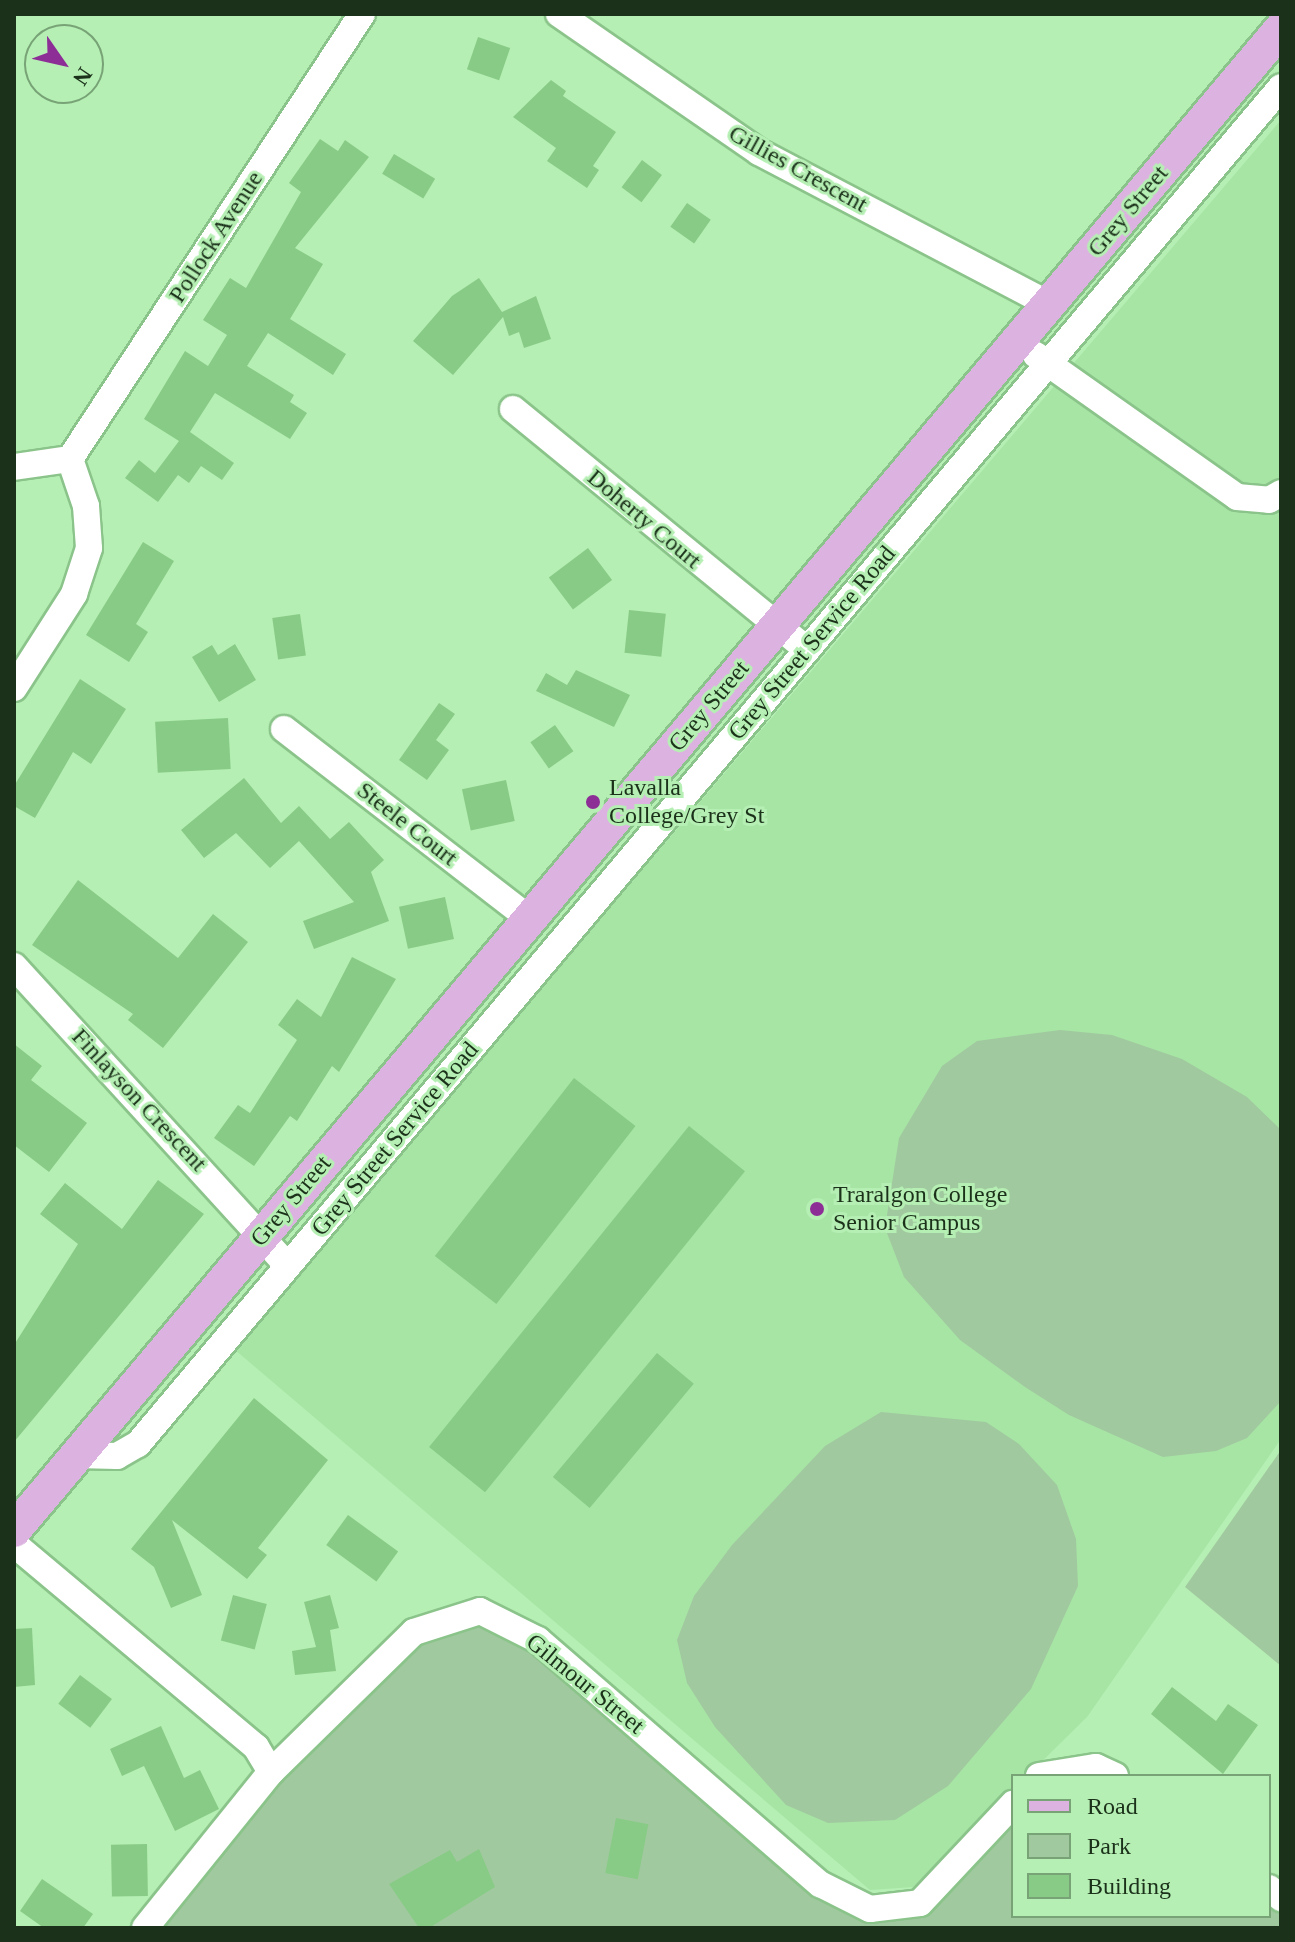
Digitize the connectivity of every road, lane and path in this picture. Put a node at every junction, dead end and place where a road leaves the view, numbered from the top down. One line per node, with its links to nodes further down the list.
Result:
1 (362, 14): 9 (street, Pollock Avenue)
2 (559, 14): 5 (street, Gillies Crescent)
3 (1281, 29): 5 (main road, Grey Street)
4 (1281, 87): 7 (street, Grey Street Service Road)
5 (1049, 304): 6 (main road, Grey Street)
6 (1022, 336): 7 (street); 12 (main road, Grey Street)
7 (1045, 367): 11 (street); 13 (street, Grey Street Service Road)
8 (513, 409): 12 (street, Doherty Court)
9 (70, 459): 10 (street); 14 (street)
10 (14, 467)
11 (1281, 493)
12 (775, 629): 13 (street, Doherty Court); 16 (main road, Grey Street)
13 (807, 650): 19 (street, Grey Street Service Road)
14 (14, 688)
15 (284, 729): 16 (street, Steele Court)
16 (530, 919): 17 (main road, Grey Street)
17 (497, 958): 19 (street); 20 (main road, Grey Street)
18 (14, 966): 20 (street, Finlayson Crescent)
19 (530, 979): 21 (street, Grey Street Service Road)
20 (262, 1236): 21 (street, Finlayson Crescent); 22 (main road, Grey Street)
21 (288, 1266): 22 (street, Grey Street Service Road)
22 (77, 1455): 23 (main road, Grey Street)
23 (14, 1530)
24 (14, 1544): 25 (street)
25 (271, 1772): 28 (street, Gilmour Street); 29 (street, Gilmour Street)
26 (1052, 1774): 27 (street)
27 (1111, 1774)
28 (1011, 1806)
29 (145, 1928)

